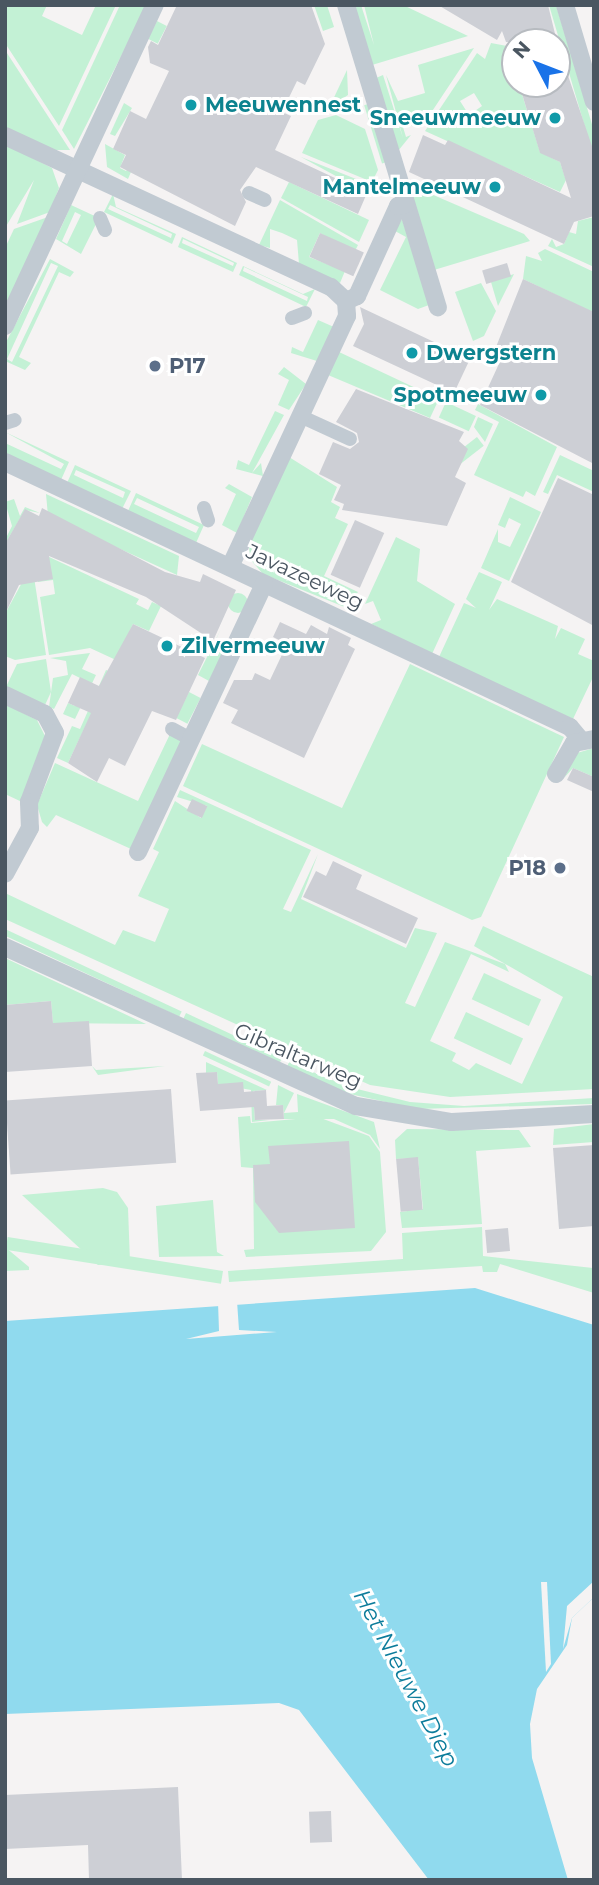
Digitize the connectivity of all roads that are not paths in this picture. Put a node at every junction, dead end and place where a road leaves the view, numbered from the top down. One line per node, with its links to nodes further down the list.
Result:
1 (155, 5): 6 (street)
2 (345, 5): 9 (street)
3 (565, 5): 4 (street)
4 (594, 102)
5 (5, 136): 6 (street)
6 (79, 171): 10 (street); 12 (street)
7 (249, 193): 8 (street)
8 (265, 200)
9 (406, 204): 10 (street); 11 (street)
10 (340, 303): 13 (street)
11 (438, 307)
12 (5, 326)
13 (300, 416): 14 (street); 16 (street)
14 (350, 439)
15 (5, 462): 16 (street, Javazeeweg)
16 (230, 567): 17 (street, Javazeeweg)
17 (264, 583): 20 (street); 21 (street, Javazeeweg)
18 (5, 695): 24 (street)
19 (172, 729): 20 (street)
20 (191, 739): 23 (street)
21 (587, 739): 22 (street, Javazeeweg)
22 (556, 774)
23 (138, 852)
24 (5, 874)
25 (5, 947): 26 (street, Gibraltarweg)
26 (594, 1114)

